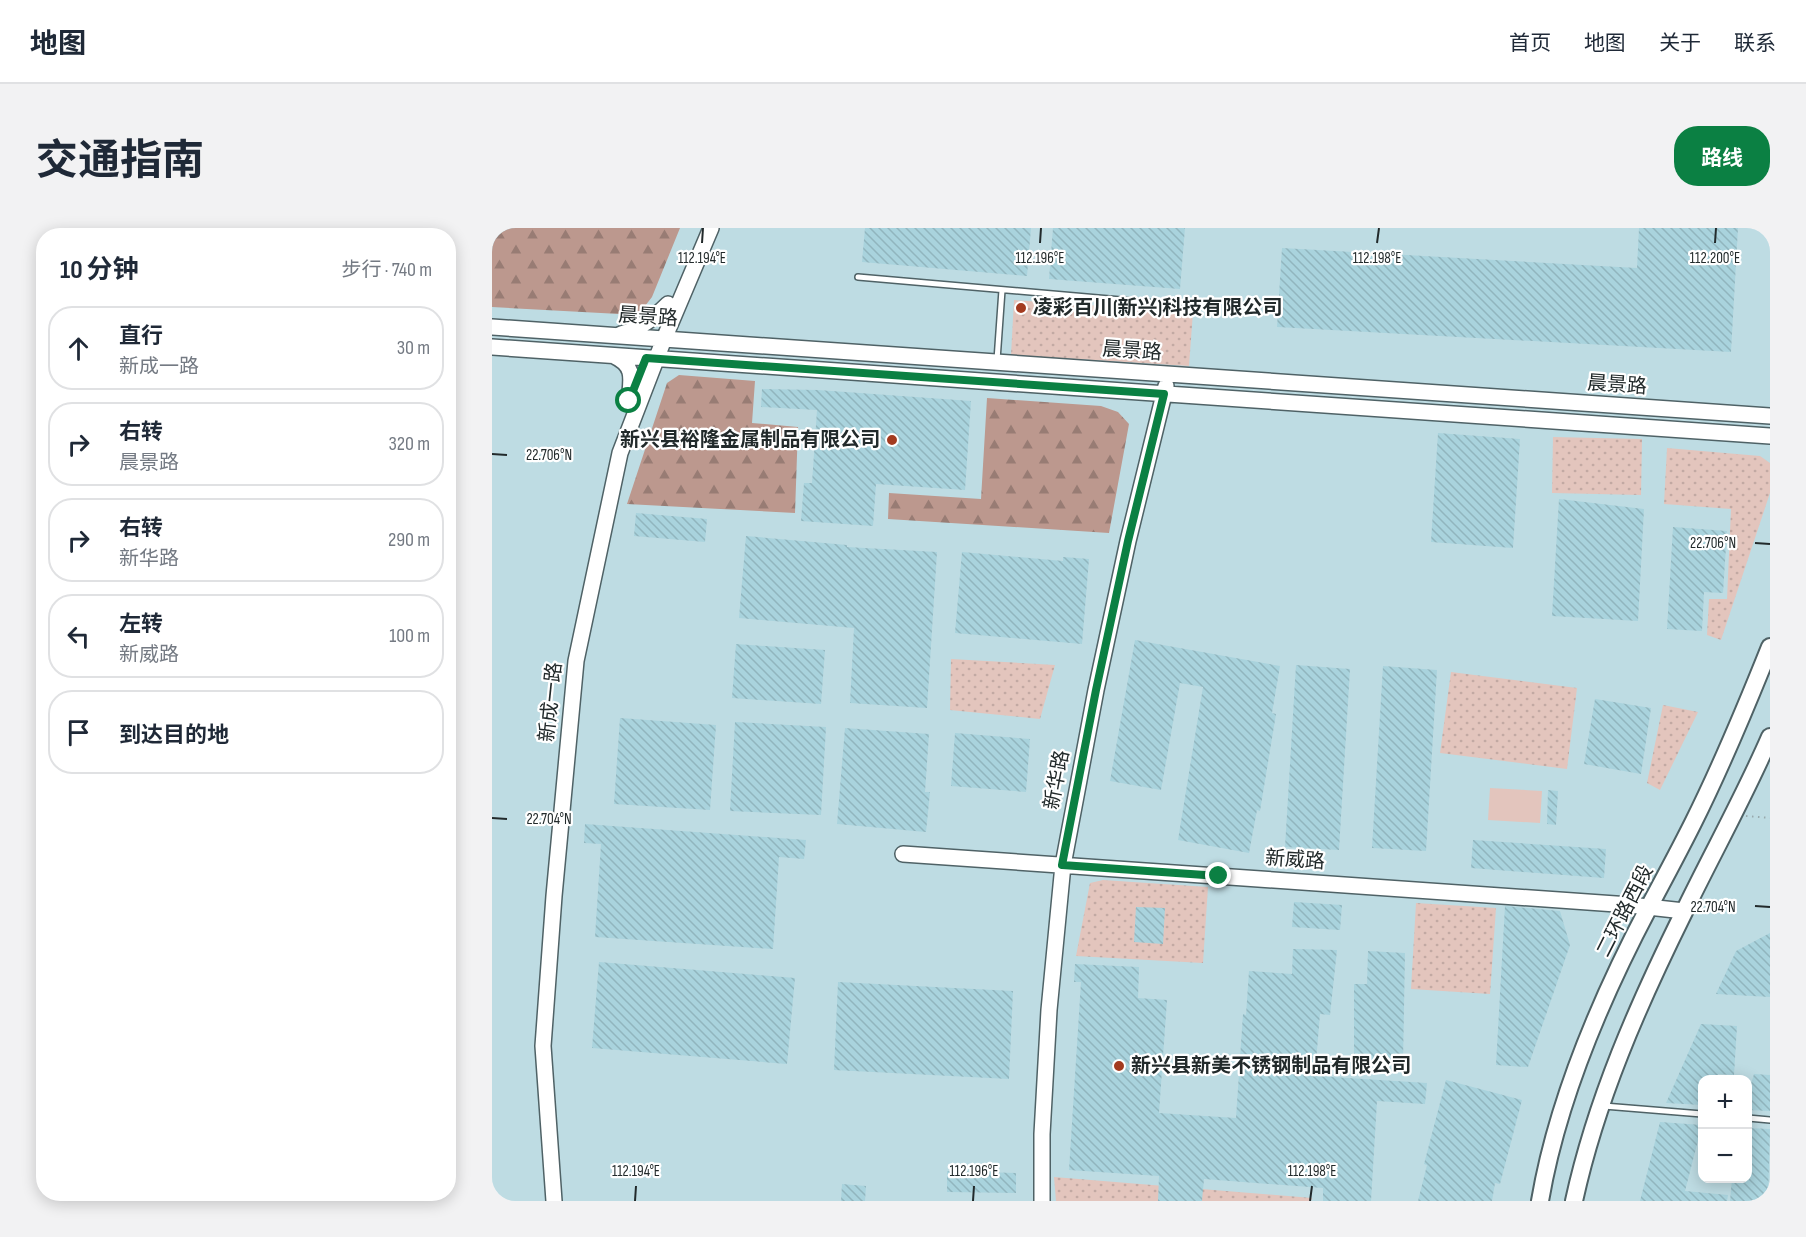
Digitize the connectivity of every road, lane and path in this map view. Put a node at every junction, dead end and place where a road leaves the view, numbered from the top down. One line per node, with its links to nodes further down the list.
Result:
1 (701, 228): 5 (street, 新成一路)
2 (711, 228): 5 (street, 新成一路)
3 (858, 277): 4 (lane)
4 (1002, 290): 6 (lane); 15 (lane)
5 (673, 305): 8 (street); 9 (street, 新成一路); 10 (street)
6 (1178, 305)
7 (492, 327): 8 (street, 晨景路)
8 (608, 335): 9 (street, 晨景路)
9 (658, 338): 10 (street, 晨景路); 13 (street, 新成一路)
10 (707, 342): 15 (street, 晨景路)
11 (492, 347): 12 (street, 晨景路)
12 (611, 355): 13 (street, 晨景路); 18 (street)
13 (651, 358): 14 (street, 晨景路); 18 (street, 新成一路)
14 (699, 361): 17 (street, 晨景路); 18 (street)
15 (997, 362): 16 (street, 晨景路)
16 (1170, 374): 17 (street, 新华路); 19 (street, 晨景路)
17 (1164, 394): 20 (street, 晨景路); 26 (street, 新华路)
18 (635, 401): 33 (street, 新成一路); 34 (street, 新成一路)
19 (1770, 416)
20 (1770, 436)
21 (1770, 647): 27 (main road, 二环路西段)
22 (1770, 737): 23 (main road)
23 (1734, 816): 24 (path); 28 (main road)
24 (1770, 818)
25 (903, 854): 26 (street, 新威路)
26 (1062, 865): 27 (street, 新威路); 35 (street, 新华路)
27 (1649, 907): 28 (street, 新威路); 36 (main road, 二环路西段)
28 (1684, 911): 29 (main road)
29 (1600, 1105): 30 (lane); 37 (main road)
30 (1698, 1114)
31 (1752, 1118): 32 (lane)
32 (1770, 1120)
33 (544, 1201)
34 (554, 1201)
35 (1042, 1201)
36 (1540, 1201)
37 (1574, 1201)

